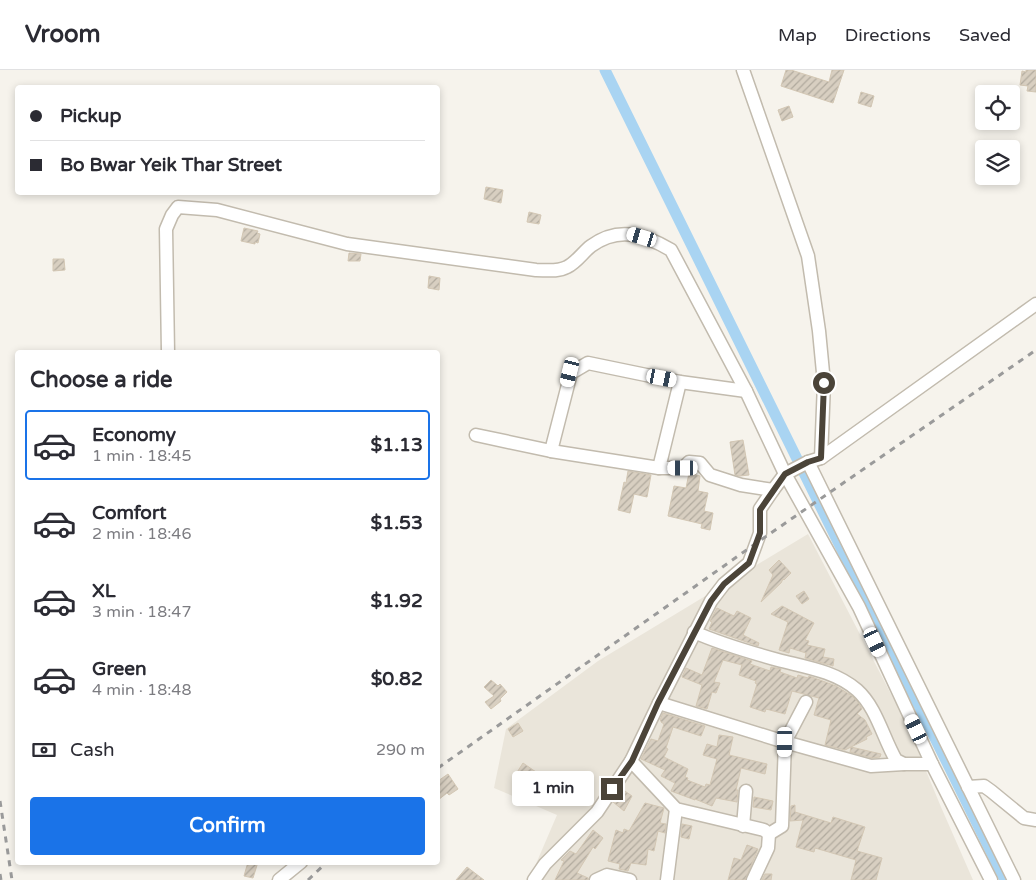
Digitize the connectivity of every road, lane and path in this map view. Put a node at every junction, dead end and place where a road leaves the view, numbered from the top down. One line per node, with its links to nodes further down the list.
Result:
1 (742, 70): 8 (street)
2 (1036, 304): 8 (street)
3 (168, 350): 5 (street)
4 (680, 382): 5 (street); 7 (street); 10 (street)
5 (746, 391): 11 (street)
6 (476, 435): 7 (street)
7 (551, 451): 10 (street)
8 (821, 458): 9 (street)
9 (808, 462): 11 (street); 19 (street)
10 (660, 468): 12 (street)
11 (789, 472): 12 (street); 19 (street)
12 (773, 490): 13 (street)
13 (694, 632): 15 (street); 18 (street)
14 (806, 702): 16 (street)
15 (658, 703): 16 (street); 17 (street)
16 (785, 742): 18 (street); 25 (street)
17 (632, 761): 22 (street); 28 (street)
18 (904, 764): 19 (street)
19 (945, 769): 20 (street); 33 (street)
20 (968, 787): 23 (street); 34 (street)
21 (746, 791): 24 (street)
22 (676, 809): 24 (street); 31 (street)
23 (1036, 820)
24 (743, 826): 25 (street)
25 (769, 834): 32 (street)
26 (297, 865): 27 (street)
27 (279, 880)
28 (534, 880)
29 (596, 880): 30 (street)
30 (630, 880)
31 (667, 880)
32 (753, 880)
33 (991, 880)
34 (1014, 880)

